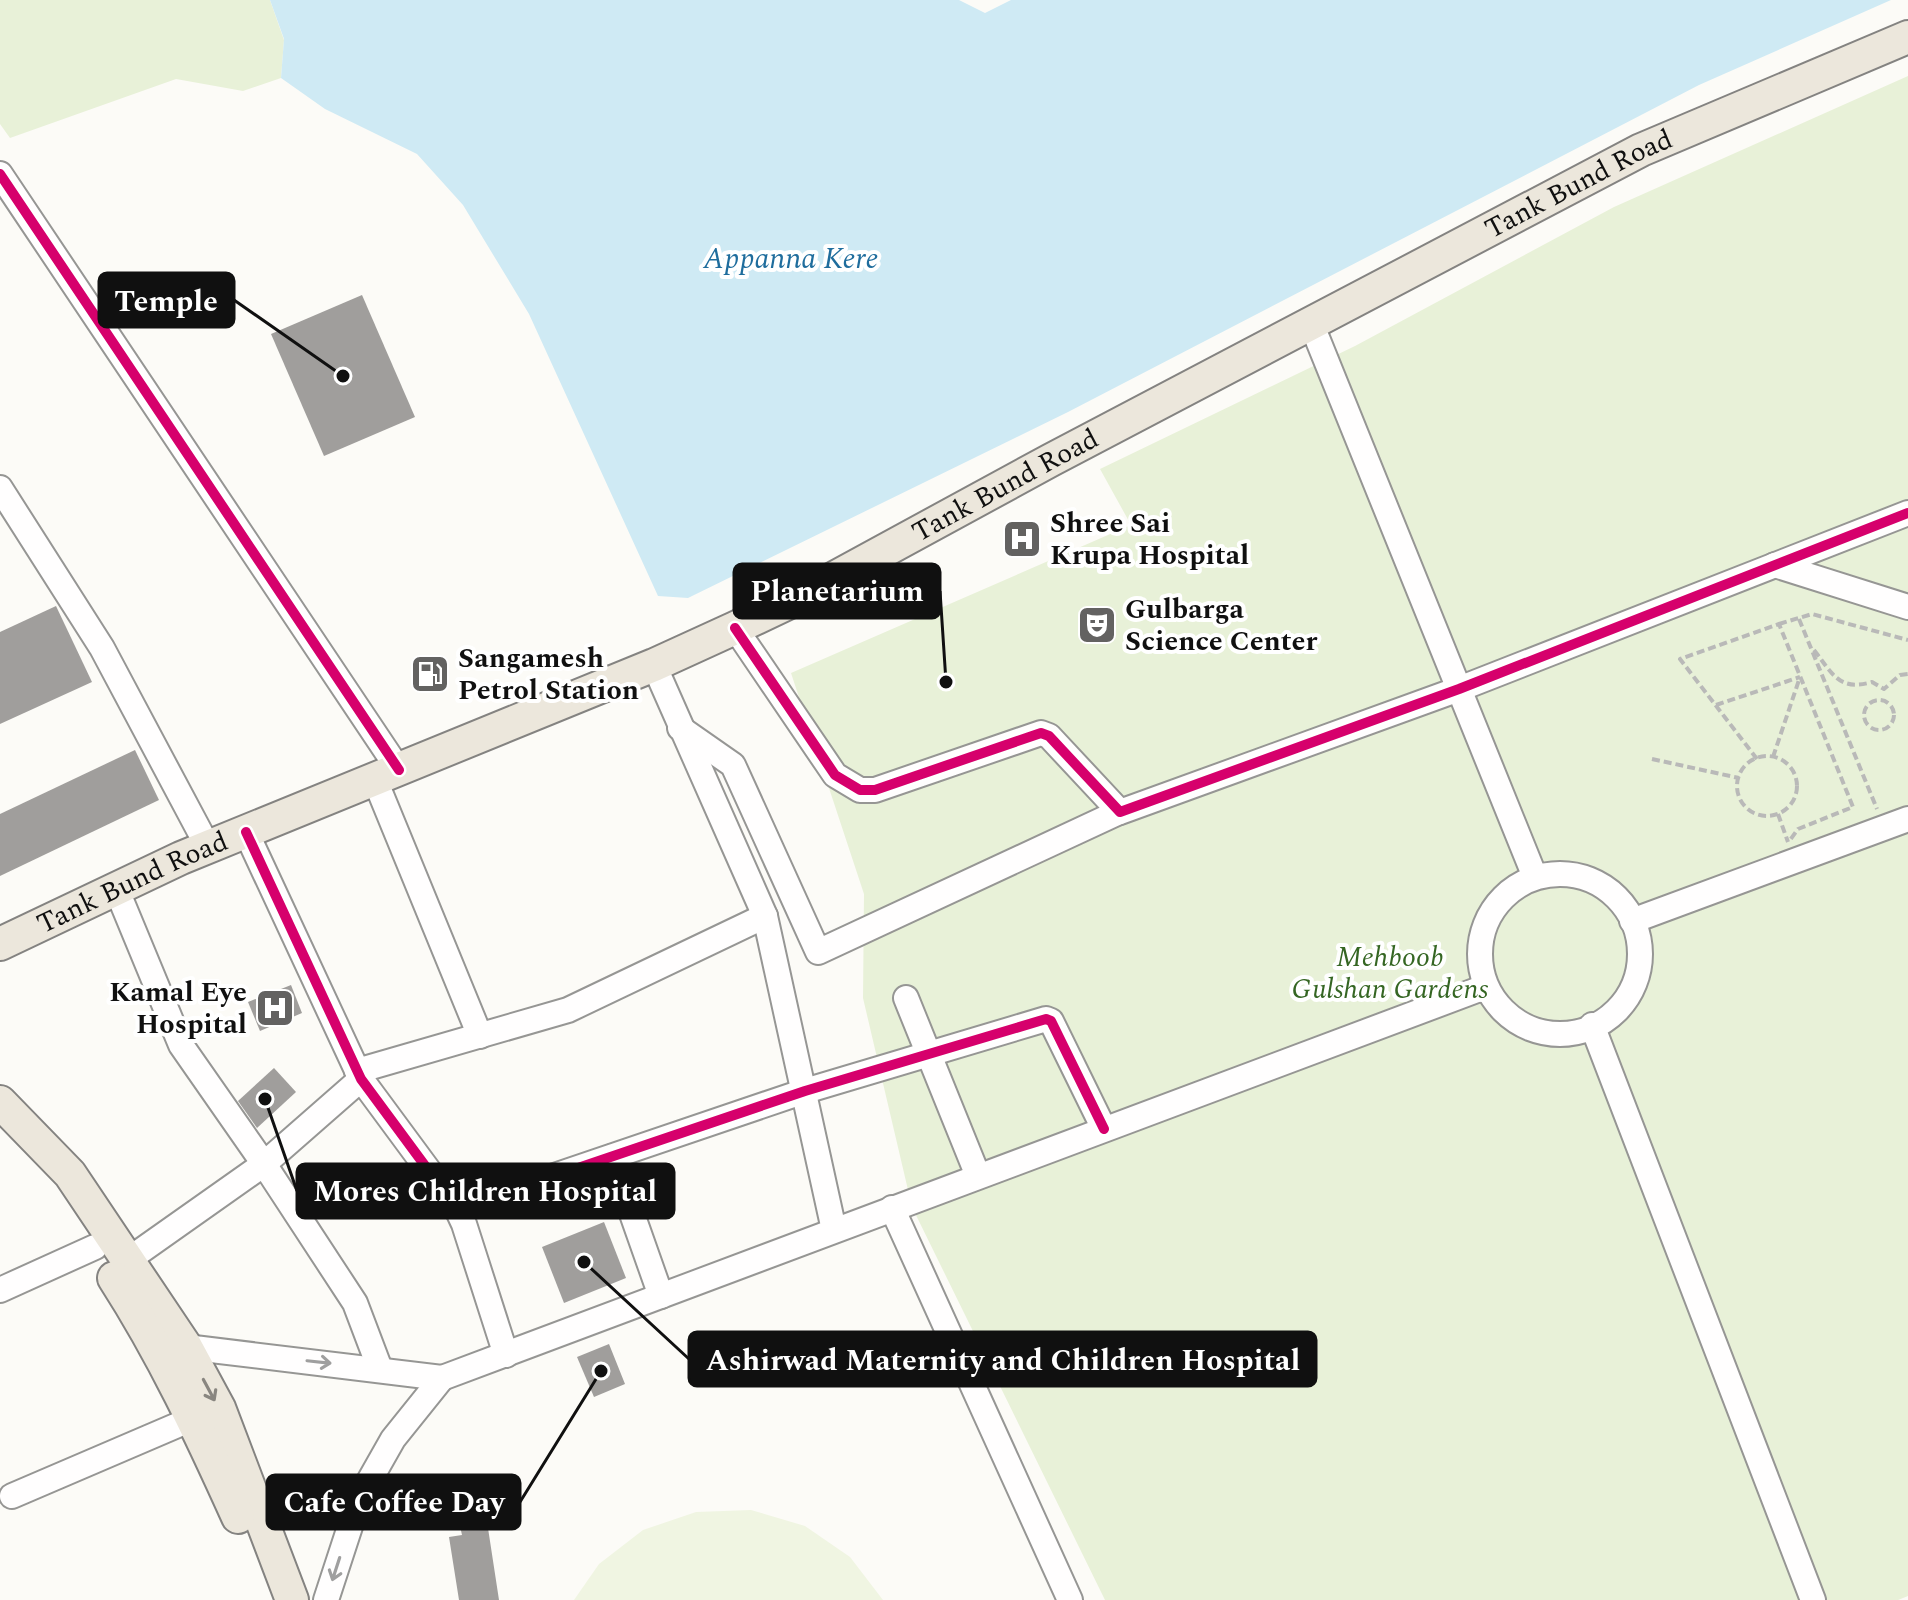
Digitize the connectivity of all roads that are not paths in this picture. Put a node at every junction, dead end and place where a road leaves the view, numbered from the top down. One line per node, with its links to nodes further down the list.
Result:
1 (1908, 37): 3 (main road, Tank Bund Road)
2 (0, 174): 12 (street)
3 (1311, 323): 8 (main road, Tank Bund Road); 10 (street)
4 (0, 488): 16 (street)
5 (1908, 513): 6 (street)
6 (1775, 565): 7 (street); 10 (street)
7 (1908, 607)
8 (735, 628): 9 (main road, Tank Bund Road); 13 (street)
9 (654, 665): 11 (street); 12 (main road, Tank Bund Road)
10 (1459, 689): 13 (street); 17 (street)
11 (680, 728): 13 (street); 19 (street)
12 (387, 775): 15 (main road, Tank Bund Road); 25 (street)
13 (1119, 812)
14 (1908, 819): 20 (street)
15 (246, 832): 16 (main road, Tank Bund Road); 27 (street)
16 (208, 847): 18 (main road, Tank Bund Road)
17 (1535, 877): 20 (street); 22 (street)
18 (116, 888): 21 (main road, Tank Bund Road); 33 (street)
19 (765, 916): 25 (street); 28 (street)
20 (1632, 921): 24 (street)
21 (0, 944)
22 (1485, 987): 24 (street); 30 (street)
23 (906, 998): 26 (street)
24 (1592, 1025): 52 (street)
25 (480, 1036): 27 (street)
26 (930, 1054): 28 (street); 30 (street); 34 (street)
27 (359, 1075): 33 (street); 36 (street)
28 (805, 1091): 32 (street); 37 (street)
29 (0, 1102): 39 (main road)
30 (1104, 1129): 34 (street)
31 (0, 1132): 38 (main road)
32 (612, 1157): 36 (street); 41 (street)
33 (264, 1164): 39 (street); 44 (street)
34 (978, 1176): 35 (street)
35 (892, 1208): 37 (street); 51 (street)
36 (457, 1209): 43 (street)
37 (834, 1230): 41 (street)
38 (95, 1247): 40 (street); 46 (main road)
39 (128, 1260): 42 (main road)
40 (0, 1290)
41 (661, 1296): 43 (street)
42 (186, 1347): 44 (street, one-way to 44); 49 (main road, one-way to 49)
43 (506, 1355): 45 (street)
44 (380, 1369): 45 (street)
45 (442, 1378): 50 (street, one-way to 50)
46 (194, 1418): 47 (street); 48 (main road)
47 (12, 1496)
48 (276, 1600)
49 (292, 1600)
50 (326, 1600)
51 (1070, 1600)
52 (1813, 1600)

